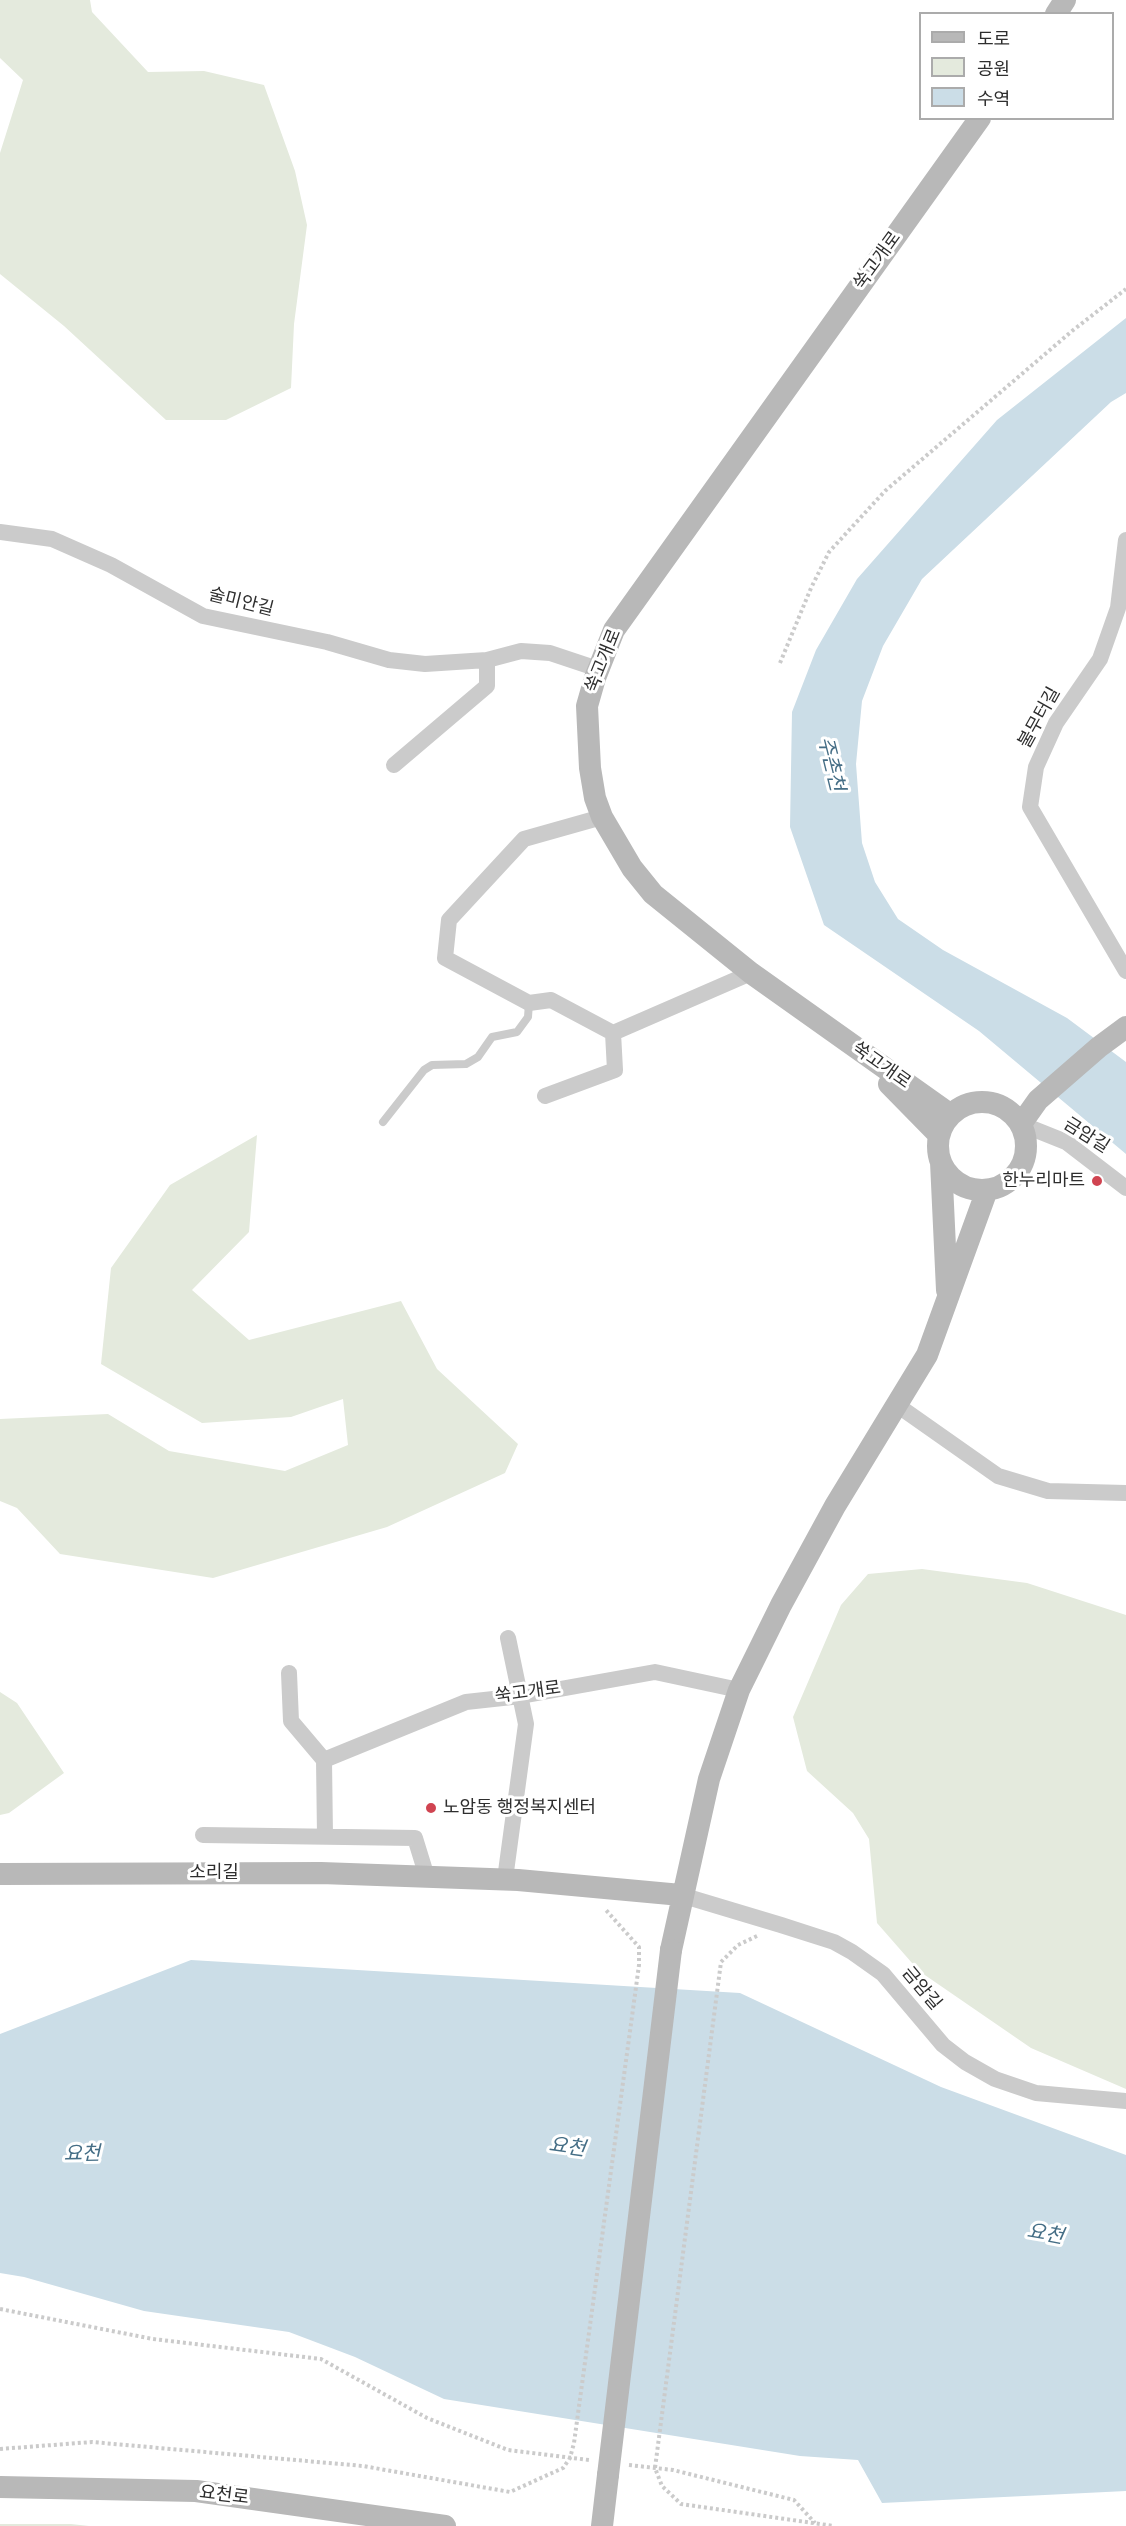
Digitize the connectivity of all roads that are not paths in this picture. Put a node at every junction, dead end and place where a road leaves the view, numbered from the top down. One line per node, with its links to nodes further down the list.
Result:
1 (980, 120): 6 (street, 쑥고개로)
2 (0, 524): 3 (lane)
3 (7, 533): 5 (street, 술미안길)
4 (1126, 540): 9 (street, 불무터길)
5 (487, 660): 6 (street, 술미안길); 7 (street)
6 (598, 669): 8 (street, 쑥고개로)
7 (394, 765)
8 (602, 817): 10 (street, 쑥고개로); 11 (street)
9 (1126, 971)
10 (751, 973): 13 (street); 14 (street, 쑥고개로)
11 (529, 1004): 13 (street); 17 (lane)
12 (1122, 1031): 18 (street)
13 (613, 1033): 15 (street)
14 (850, 1045): 16 (street, 쑥고개로); 19 (street)
15 (545, 1096)
16 (951, 1115): 18 (street); 19 (street)
17 (383, 1122)
18 (1021, 1124): 21 (street, 금암길); 22 (street)
19 (939, 1135): 20 (street)
20 (941, 1162): 22 (street); 23 (street)
21 (1126, 1188)
22 (987, 1190): 23 (street)
23 (947, 1300): 24 (street)
24 (897, 1406): 25 (street); 28 (street)
25 (1126, 1493)
26 (508, 1638): 29 (street)
27 (288, 1673): 30 (street)
28 (739, 1690): 29 (street, 쑥고개로); 36 (street)
29 (521, 1696): 30 (street, 쑥고개로); 35 (street)
30 (324, 1760): 32 (street)
31 (203, 1835): 32 (street)
32 (325, 1836): 34 (street)
33 (0, 1874): 34 (street, 소리길)
34 (427, 1877): 35 (street, 소리길)
35 (506, 1879): 36 (street, 소리길)
36 (681, 1895): 37 (street, 금암길); 41 (street, bridge)
37 (1126, 2101)
38 (0, 2487): 39 (street, 요천로)
39 (389, 2522): 40 (street, 요천로)
40 (445, 2526)
41 (602, 2526)

